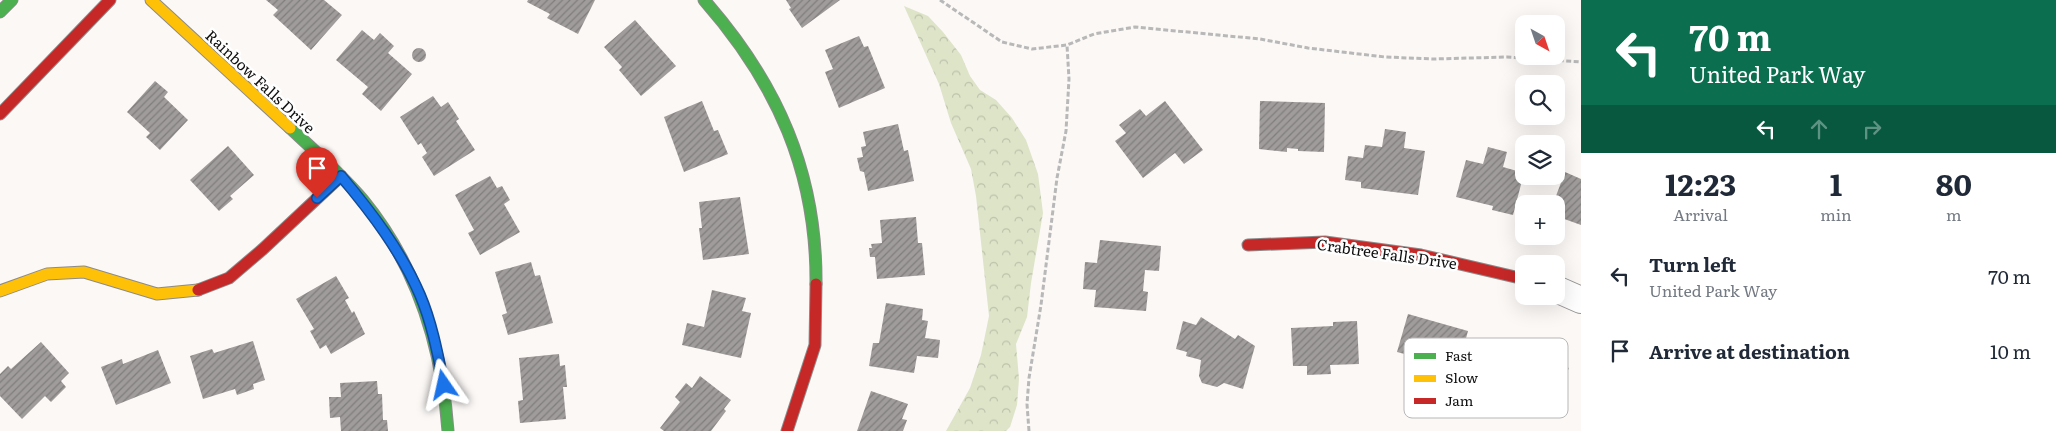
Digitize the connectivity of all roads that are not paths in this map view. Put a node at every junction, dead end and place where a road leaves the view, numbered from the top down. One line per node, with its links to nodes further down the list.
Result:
1 (12, 0): 5 (street)
2 (110, 0): 6 (street)
3 (151, 0): 7 (street, Rainbow Falls Drive)
4 (704, 0): 14 (street)
5 (0, 12)
6 (0, 114)
7 (341, 176): 10 (street); 13 (street, Rainbow Falls Drive)
8 (1248, 245): 9 (street, Crabtree Falls Drive)
9 (1515, 277)
10 (0, 291)
11 (1565, 293): 12 (street)
12 (1581, 300)
13 (448, 431)
14 (787, 431)

